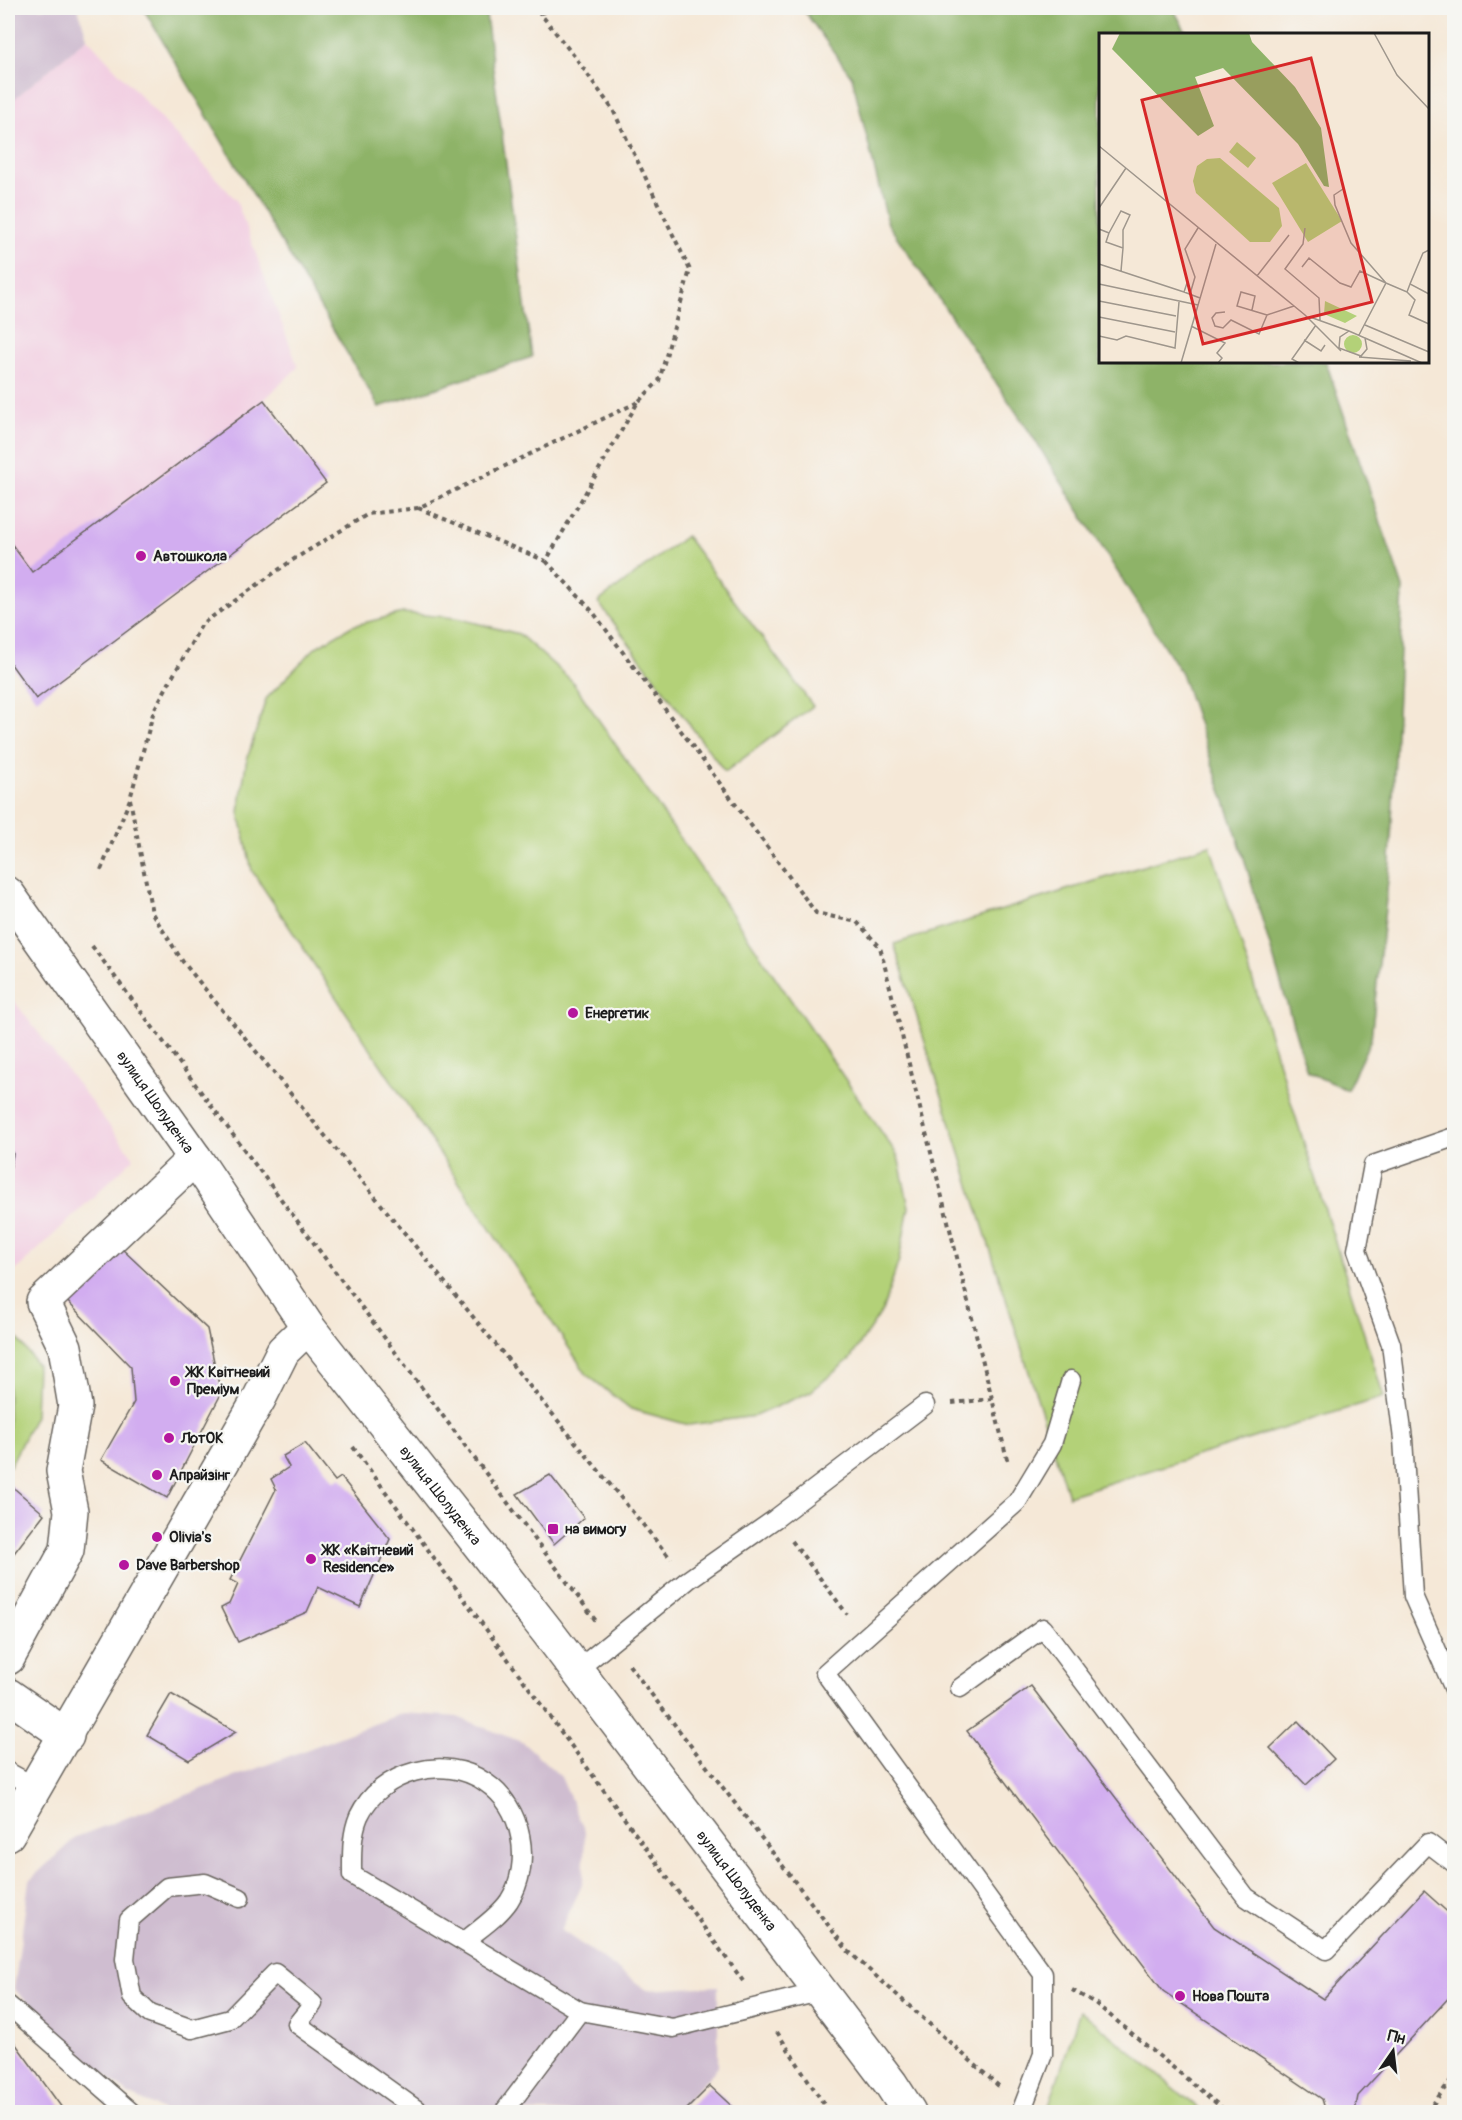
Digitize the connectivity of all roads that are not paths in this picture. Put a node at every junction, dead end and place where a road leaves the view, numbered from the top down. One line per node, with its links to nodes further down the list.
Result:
1 (8, 894): 3 (main road, вулиця Шолуденка)
2 (1455, 1137): 10 (lane)
3 (195, 1158): 4 (main road, вулиця Шолуденка); 7 (main road)
4 (308, 1327): 8 (main road, вулиця Шолуденка); 12 (main road)
5 (1071, 1380): 23 (lane)
6 (925, 1405): 8 (lane)
7 (8, 1658)
8 (577, 1670): 19 (main road, вулиця Шолуденка)
9 (960, 1688): 16 (lane)
10 (1455, 1689)
11 (8, 1695): 12 (main road)
12 (67, 1736): 14 (main road)
13 (8, 1772): 14 (lane)
14 (37, 1788): 15 (main road)
15 (8, 1834)
16 (1455, 1863)
17 (240, 1899): 25 (lane)
18 (465, 1941): 18 (lane); 21 (lane)
19 (819, 1992): 21 (lane); 22 (main road, вулиця Шолуденка)
20 (8, 2005): 24 (lane)
21 (580, 2011): 26 (lane)
22 (891, 2084): 27 (main road, вулиця Шолуденка); 28 (main road, вулиця Шолуденка)
23 (1022, 2110)
24 (131, 2112)
25 (420, 2112)
26 (504, 2112)
27 (909, 2112)
28 (932, 2112)

